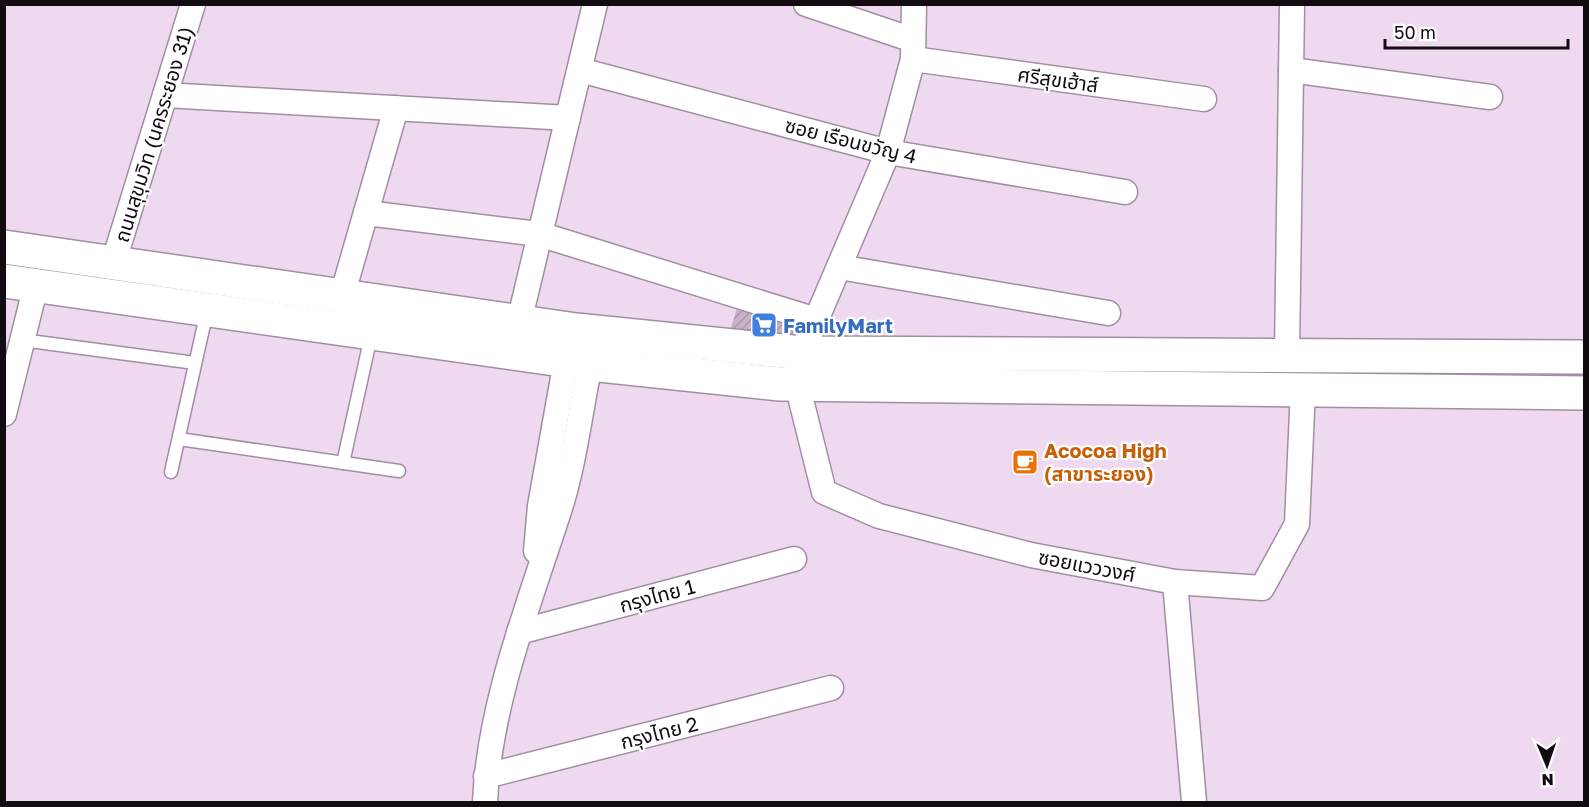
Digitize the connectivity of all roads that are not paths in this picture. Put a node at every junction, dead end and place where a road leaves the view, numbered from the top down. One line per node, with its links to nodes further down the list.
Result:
1 (193, 4): 9 (street, ถนนสุขุมวิท (นครระยอง 31))
2 (595, 4): 7 (street)
3 (806, 4): 6 (street, ศรีสุขเฮ้าส์)
4 (914, 4): 6 (street)
5 (1292, 4): 8 (street)
6 (913, 50): 11 (street, ศรีสุขเฮ้าส์); 14 (street)
7 (580, 70): 13 (street); 14 (street, ซอย เรือนขวัญ 4)
8 (1291, 70): 10 (street); 29 (street)
9 (165, 95): 12 (street); 19 (street, ถนนสุขุมวิท (นครระยอง 31))
10 (1490, 97)
11 (1204, 99)
12 (396, 108): 13 (street); 16 (street)
13 (568, 118): 17 (street)
14 (888, 152): 15 (street, ซอย เรือนขวัญ 4); 20 (street)
15 (1125, 192)
16 (366, 213): 17 (street); 22 (street)
17 (538, 234): 25 (street); 26 (street)
18 (4, 247): 19 (street)
19 (113, 264): 22 (street)
20 (839, 267): 24 (street); 25 (street)
21 (20, 283): 23 (street); 28 (street)
22 (342, 296): 26 (street)
23 (207, 310): 27 (street); 32 (lane)
24 (1108, 313)
25 (816, 320): 34 (street)
26 (519, 322): 34 (street)
27 (372, 334): 33 (street); 40 (lane)
28 (22, 340): 32 (lane); 38 (street)
29 (1287, 354): 30 (street); 34 (street)
30 (1369, 356): 31 (street); 36 (street)
31 (1584, 357)
32 (195, 363): 39 (lane)
33 (578, 363): 34 (street); 45 (street)
34 (799, 368): 35 (street); 44 (street, ซอยแวววงศ์)
35 (1303, 389): 36 (street); 44 (street, ซอยแวววงศ์)
36 (1369, 390): 37 (street)
37 (1584, 393)
38 (4, 414)
39 (179, 439): 40 (lane); 42 (lane)
40 (343, 463): 41 (lane)
41 (399, 471)
42 (171, 472)
43 (795, 559): 45 (street, กรุงไทย 1)
44 (1176, 582): 49 (street)
45 (519, 632): 47 (street)
46 (831, 688): 47 (street, กรุงไทย 2)
47 (486, 776): 48 (street)
48 (485, 802)
49 (1194, 802)

